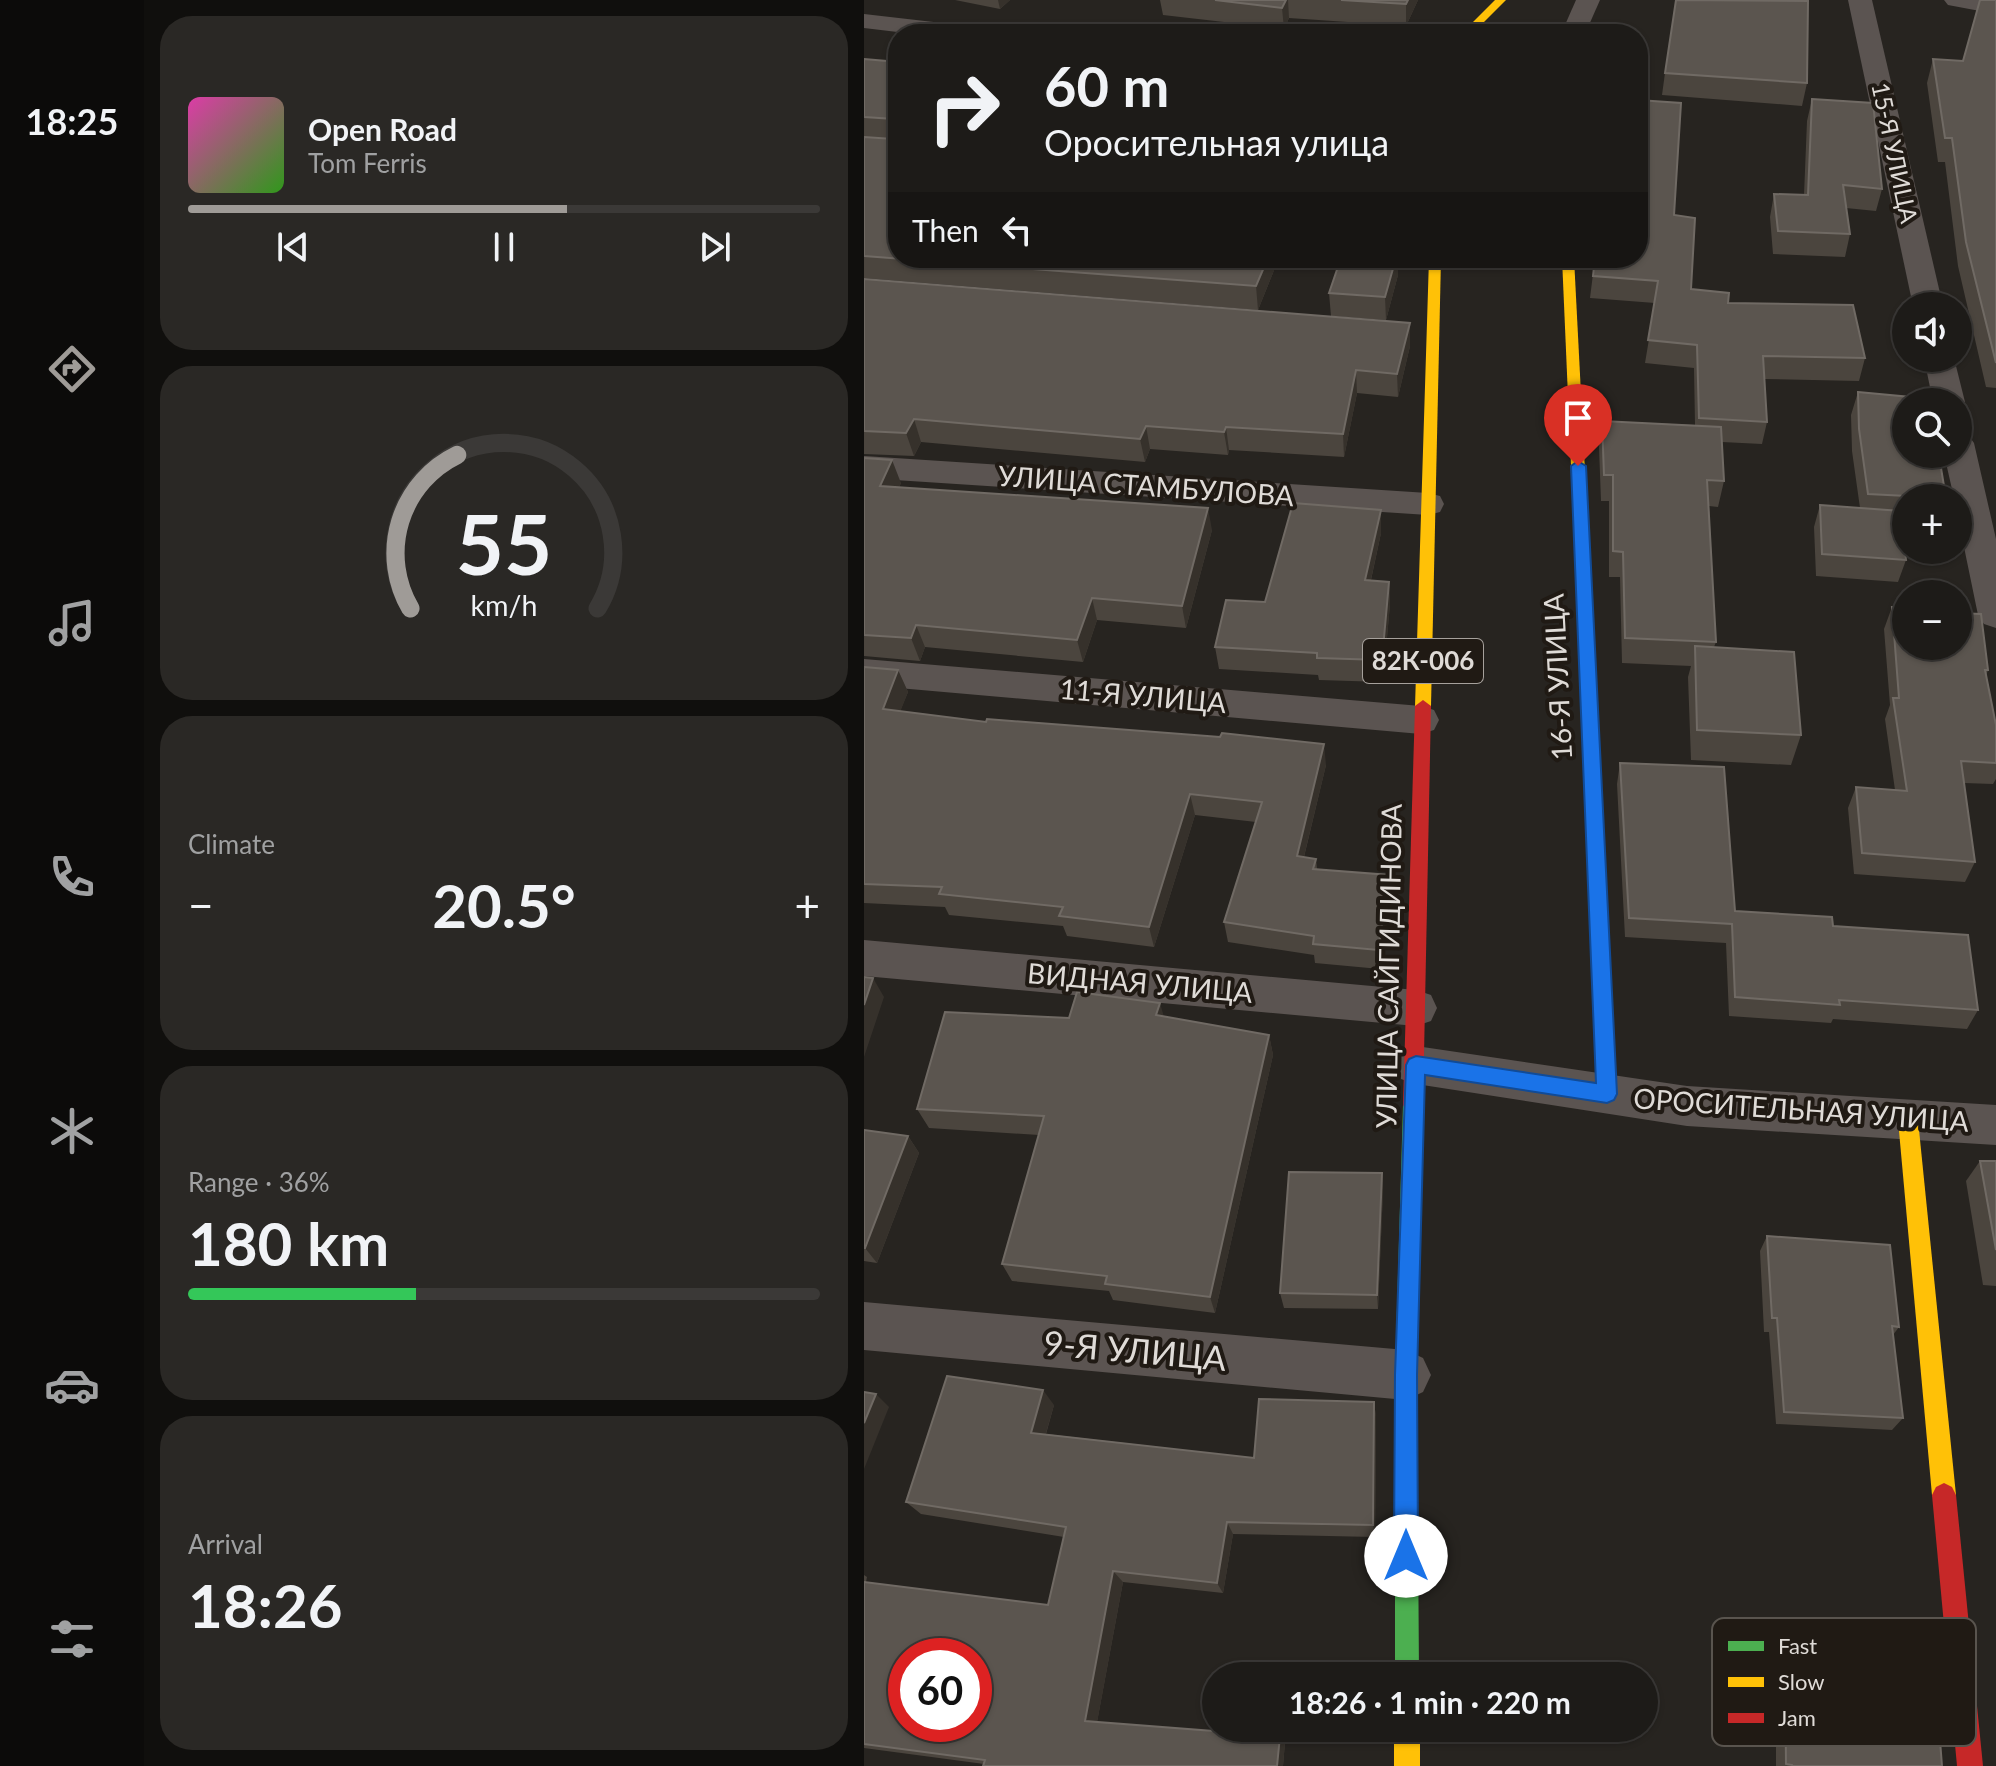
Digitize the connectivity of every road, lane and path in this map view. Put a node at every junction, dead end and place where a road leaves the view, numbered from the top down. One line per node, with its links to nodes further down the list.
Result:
1 (1501, 0): 8 (main road)
2 (1588, 0): 9 (street)
3 (1860, 0): 12 (street, 15-Я УЛИЦА)
4 (1956, 0): 5 (street)
5 (1996, 7)
6 (864, 21): 7 (street)
7 (890, 24)
8 (1476, 24)
9 (1577, 24)
10 (1435, 268): 14 (main road, УЛИЦА САЙГИДИНОВА / 82К-006)
11 (1568, 268): 24 (main road, 16-Я УЛИЦА)
12 (1925, 292)
13 (1401, 333): 14 (street)
14 (1433, 336): 17 (main road, УЛИЦА САЙГИДИНОВА / 82К-006)
15 (864, 467): 17 (street, УЛИЦА СТАМБУЛОВА)
16 (1964, 468): 18 (street)
17 (1428, 504): 20 (main road, УЛИЦА САЙГИДИНОВА / 82К-006)
18 (1996, 615)
19 (864, 672): 20 (street, 11-Я УЛИЦА)
20 (1421, 720): 22 (main road, УЛИЦА САЙГИДИНОВА / 82К-006)
21 (864, 958): 22 (street, ВИДНАЯ УЛИЦА)
22 (1416, 1008): 23 (main road, УЛИЦА САЙГИДИНОВА / 82К-006)
23 (1416, 1065): 24 (street, ОРОСИТЕЛЬНАЯ УЛИЦА); 28 (main road, УЛИЦА САЙГИДИНОВА / 82К-006)
24 (1607, 1094): 25 (street, ОРОСИТЕЛЬНАЯ УЛИЦА)
25 (1908, 1120): 26 (street, ОРОСИТЕЛЬНАЯ УЛИЦА); 29 (main road)
26 (1996, 1125)
27 (864, 1326): 28 (street, 9-Я УЛИЦА)
28 (1406, 1375): 30 (main road, УЛИЦА САЙГИДИНОВА / 82К-006)
29 (1956, 1618)
30 (1407, 1662)
31 (1407, 1742): 33 (main road)
32 (1968, 1746): 34 (main road)
33 (1407, 1766)
34 (1970, 1766)

